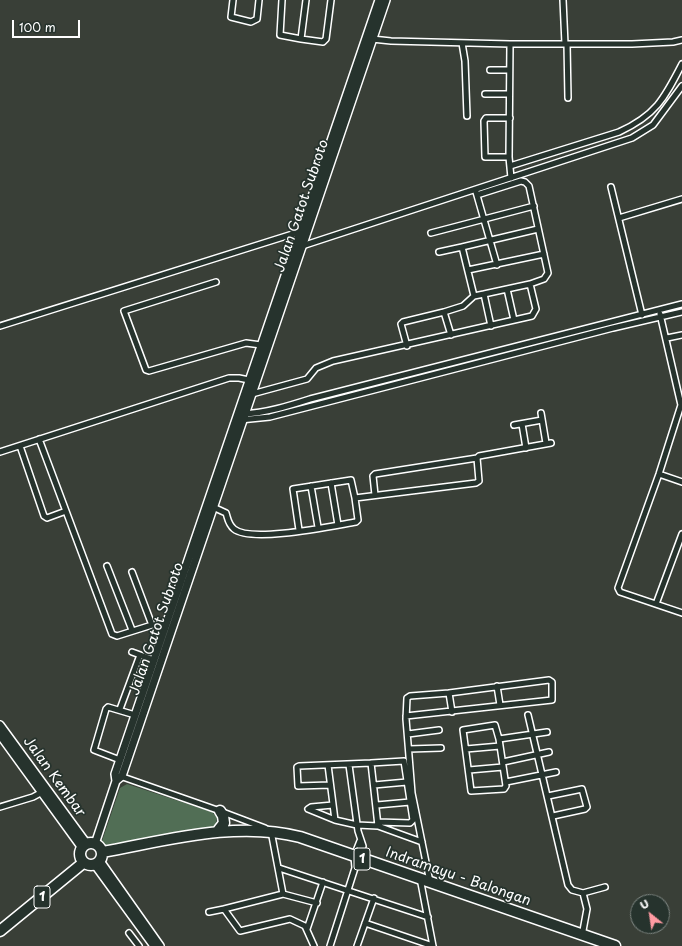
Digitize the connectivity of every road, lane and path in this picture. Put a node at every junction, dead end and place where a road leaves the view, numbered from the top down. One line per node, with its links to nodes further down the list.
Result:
1 (233, 0): 2 (street)
2 (259, 0)
3 (282, 0): 10 (street)
4 (306, 0): 10 (street)
5 (331, 0): 10 (street)
6 (379, 0): 35 (street, Jalan Gatot Subroto)
7 (386, 0): 9 (street, Jalan Gatot Subroto)
8 (564, 0): 14 (street)
9 (372, 38): 12 (street); 37 (street, Jalan Gatot Subroto)
10 (301, 39)
11 (682, 40): 14 (street)
12 (462, 43): 13 (street); 22 (street)
13 (510, 44): 14 (street); 17 (street)
14 (566, 44): 21 (street)
15 (682, 64): 25 (street)
16 (490, 70): 17 (street)
17 (509, 70): 20 (street)
18 (682, 86): 26 (street)
19 (485, 94): 20 (street)
20 (509, 94): 23 (street)
21 (568, 98)
22 (467, 116)
23 (510, 118): 24 (street); 24 (street)
24 (509, 157): 25 (street)
25 (510, 167): 26 (street)
26 (511, 178): 28 (street)
27 (611, 187): 31 (street)
28 (476, 192): 30 (street); 32 (street); 37 (street)
29 (682, 199): 31 (street)
30 (534, 206): 32 (street); 33 (street)
31 (619, 218): 52 (street)
32 (484, 220): 34 (street); 36 (street)
33 (538, 229): 36 (street); 40 (street)
34 (431, 233)
35 (298, 234): 56 (street); 62 (street, Jalan Gatot Subroto)
36 (490, 240): 38 (street); 41 (street)
37 (302, 245): 65 (street, Jalan Gatot Subroto)
38 (462, 246): 39 (street); 42 (street)
39 (439, 252)
40 (544, 254): 41 (street); 44 (street)
41 (497, 265): 42 (street)
42 (468, 270): 47 (street)
43 (216, 282): 62 (street)
44 (530, 284): 45 (street); 54 (street)
45 (507, 289): 46 (street); 54 (street)
46 (484, 294): 47 (street); 57 (street)
47 (474, 296): 50 (street)
48 (682, 304): 49 (street)
49 (660, 310): 52 (street); 53 (street)
50 (444, 312): 59 (street); 63 (street)
51 (682, 312): 53 (street)
52 (642, 315): 55 (street)
53 (661, 316): 58 (street); 61 (street)
54 (514, 320): 57 (street)
55 (612, 322): 58 (street); 67 (street)
56 (0, 326)
57 (491, 326): 59 (street)
58 (613, 328): 67 (street)
59 (451, 335): 63 (street)
60 (682, 335): 61 (street)
61 (667, 338): 76 (street)
62 (261, 344): 64 (street, Jalan Gatot Subroto)
63 (407, 346): 65 (street)
64 (248, 380): 67 (street, Jalan Gatot Subroto); 71 (street)
65 (252, 394): 67 (street, Jalan Gatot Subroto)
66 (541, 413): 68 (street)
67 (240, 417): 82 (street, Jalan Gatot Subroto); 90 (street, Jalan Gatot Subroto)
68 (542, 420): 69 (street); 73 (street)
69 (522, 424): 70 (street); 73 (street)
70 (514, 426)
71 (39, 439): 72 (street); 83 (street)
72 (20, 446): 74 (street); 83 (street)
73 (526, 448): 75 (street)
74 (0, 452)
75 (477, 458): 80 (street); 80 (street)
76 (659, 474): 77 (street); 92 (street)
77 (682, 482)
78 (331, 483): 79 (street); 81 (street); 84 (street)
79 (311, 486): 85 (street); 86 (street)
80 (375, 495): 81 (street)
81 (355, 498): 84 (street)
82 (214, 507): 86 (street); 90 (street, Jalan Gatot Subroto)
83 (66, 511): 96 (street)
84 (338, 525): 85 (street)
85 (318, 528): 86 (street)
86 (299, 530)
87 (682, 534): 92 (street)
88 (107, 566): 96 (street)
89 (132, 572): 94 (street)
90 (183, 585): 91 (street, Jalan Gatot Subroto)
91 (179, 594): 95 (street, Jalan Gatot Subroto); 109 (street, Jalan Gatot Subroto)
92 (656, 604): 93 (street)
93 (682, 614)
94 (152, 625): 95 (street); 96 (street)
95 (166, 625): 99 (street, Jalan Gatot Subroto)
96 (132, 630)
97 (132, 652): 98 (street)
98 (140, 655): 99 (street); 103 (street)
99 (154, 660): 105 (street, Jalan Gatot Subroto)
100 (497, 686): 101 (street); 102 (street); 102 (street)
101 (449, 693): 104 (street); 107 (street)
102 (500, 706): 104 (street)
103 (120, 710): 105 (street); 122 (street)
104 (452, 712): 107 (street)
105 (135, 715): 109 (street, Jalan Gatot Subroto)
106 (528, 715): 113 (street)
107 (406, 716): 112 (street)
108 (0, 725): 135 (street, Jalan Kembar)
109 (135, 728): 122 (street, Jalan Gatot Subroto); 130 (street, Jalan Gatot Subroto)
110 (439, 730): 112 (street)
111 (547, 732): 113 (street)
112 (408, 734): 118 (street)
113 (533, 734): 115 (street); 121 (street)
114 (0, 735): 135 (street, Jalan Kembar)
115 (499, 739): 116 (street); 119 (street)
116 (500, 746): 119 (street); 126 (street)
117 (441, 748): 118 (street)
118 (409, 749): 148 (street)
119 (466, 749): 127 (street)
120 (550, 752): 121 (street)
121 (538, 755): 126 (street); 129 (street)
122 (120, 760): 130 (street, Jalan Gatot Subroto)
123 (371, 763): 125 (street); 131 (street); 133 (street)
124 (328, 765): 125 (street); 134 (street); 134 (street)
125 (349, 765): 145 (street)
126 (503, 765): 127 (street); 132 (street)
127 (469, 770): 132 (street)
128 (556, 772): 129 (street)
129 (542, 775): 132 (street); 136 (street)
130 (118, 777): 141 (street); 149 (street, Jalan Gatot Subroto)
131 (407, 782): 133 (street); 137 (street)
132 (506, 782)
133 (374, 784): 139 (street)
134 (330, 785): 138 (street)
135 (42, 792): 140 (street); 149 (street, Jalan Kembar)
136 (548, 796): 142 (street); 142 (street)
137 (410, 802): 139 (street); 144 (street)
138 (333, 805): 143 (street); 143 (street)
139 (377, 805): 144 (street)
140 (0, 807)
141 (220, 811): 146 (street); 147 (highway)
142 (553, 816): 159 (street)
143 (335, 820): 145 (street)
144 (378, 824): 145 (street); 148 (street)
145 (357, 825): 150 (street)
146 (270, 830): 147 (highway, Indramayu - Balongan / 1); 150 (highway, Indramayu - Balongan / 1); 153 (street)
147 (217, 832): 151 (highway, Indramayu - Balongan / 1)
148 (422, 842): 156 (street)
149 (88, 845): 151 (highway); 152 (highway)
150 (357, 858): 154 (highway, Indramayu - Balongan / 1); 158 (street)
151 (99, 859): 152 (highway, 1); 172 (street); 173 (street)
152 (83, 863): 168 (highway, 1)
153 (279, 868): 155 (street); 160 (street)
154 (420, 878): 156 (highway, Indramayu - Balongan / 1); 165 (street)
155 (323, 882): 158 (street); 162 (street)
156 (430, 882): 170 (highway, Indramayu - Balongan / 1)
157 (605, 887): 159 (street)
158 (348, 891): 161 (street); 175 (street)
159 (583, 893): 170 (street)
160 (284, 894): 162 (street); 163 (street)
161 (374, 898): 165 (street); 166 (street)
162 (316, 903): 167 (street)
163 (224, 909): 164 (street); 167 (street)
164 (209, 912)
165 (428, 917): 177 (street)
166 (365, 923): 176 (street); 177 (street)
167 (307, 929): 174 (street)
168 (0, 931)
169 (129, 933): 171 (street)
170 (582, 936): 178 (highway, Indramayu - Balongan / 1)
171 (139, 946)
172 (154, 946)
173 (160, 946)
174 (314, 946)
175 (330, 946)
176 (358, 946)
177 (433, 946)
178 (615, 946)

